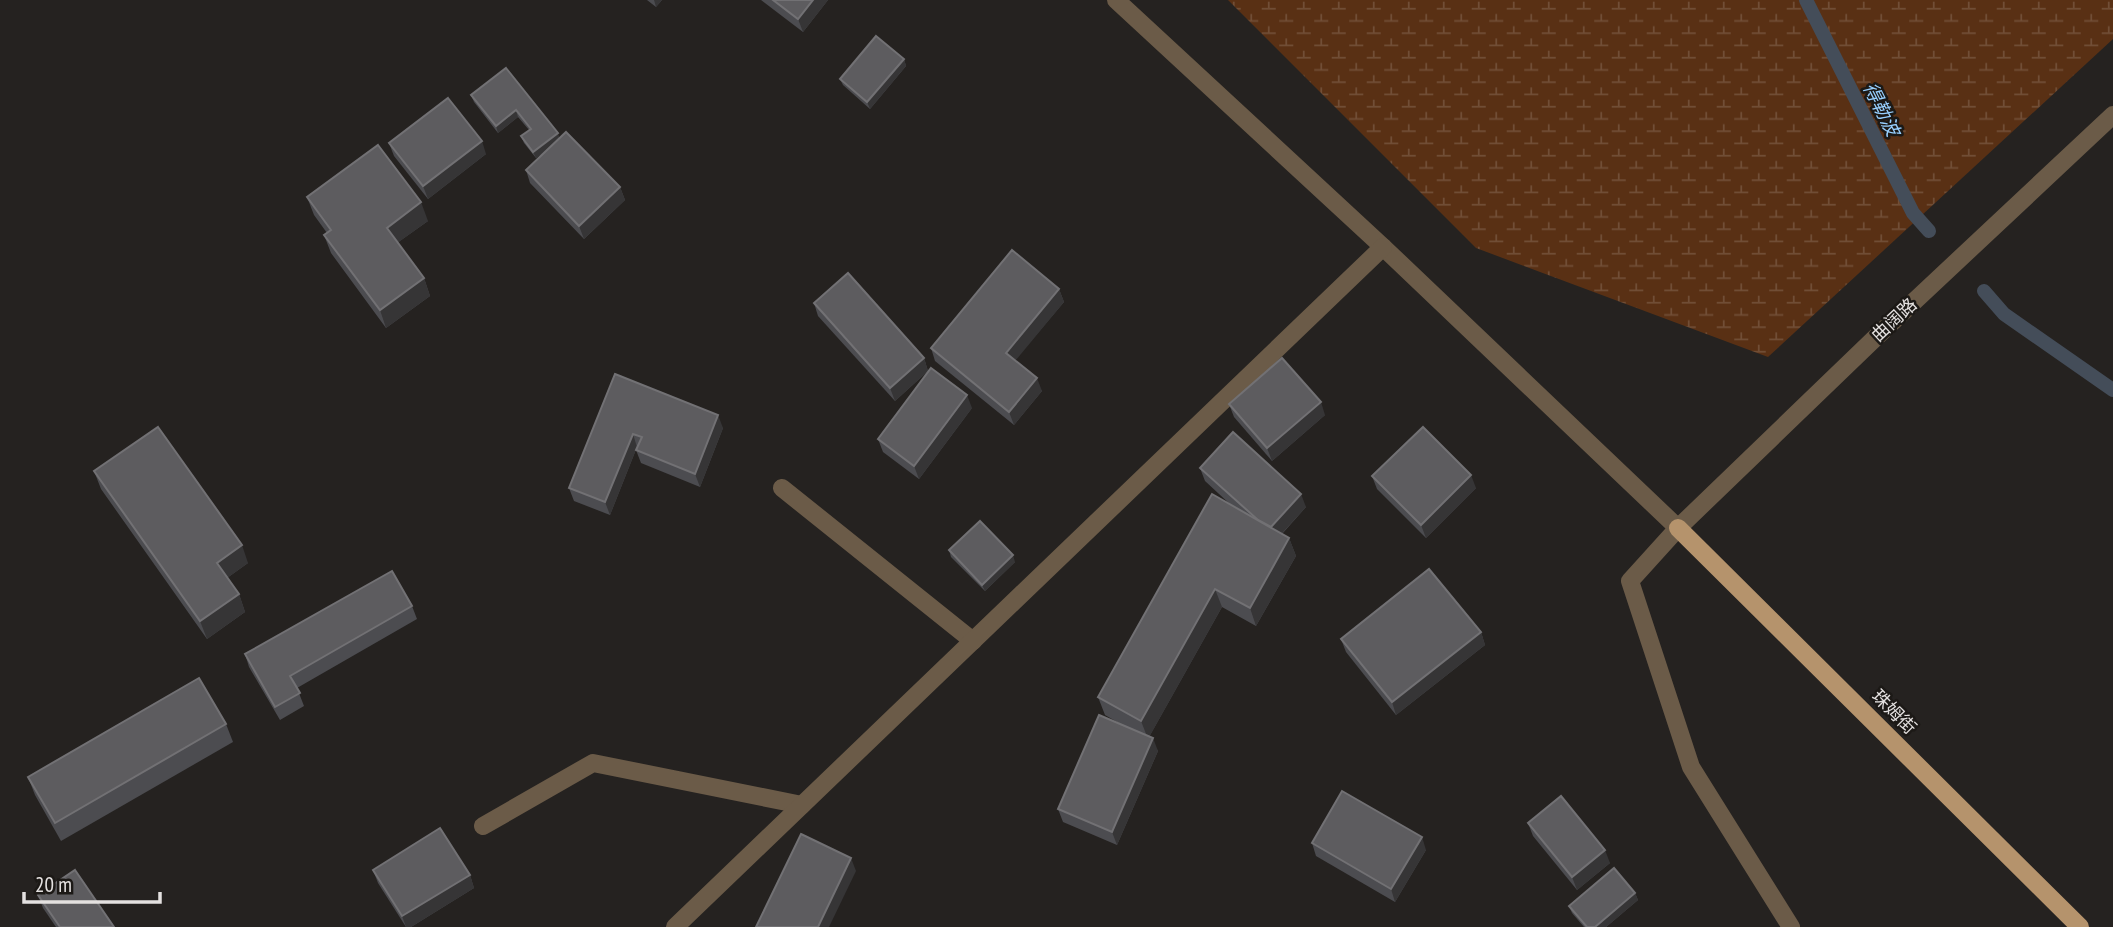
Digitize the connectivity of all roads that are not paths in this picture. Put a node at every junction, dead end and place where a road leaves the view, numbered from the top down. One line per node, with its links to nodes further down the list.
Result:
1 (1116, 0): 3 (street)
2 (2113, 115): 5 (street, 曲阔路)
3 (1383, 247): 5 (street); 6 (street)
4 (782, 488): 6 (street)
5 (1678, 528): 10 (street, 曲阔路); 11 (main road, 珠姆街)
6 (973, 641): 7 (street)
7 (802, 805): 8 (street); 9 (street)
8 (482, 826)
9 (675, 927)
10 (1791, 927)
11 (2080, 927)

